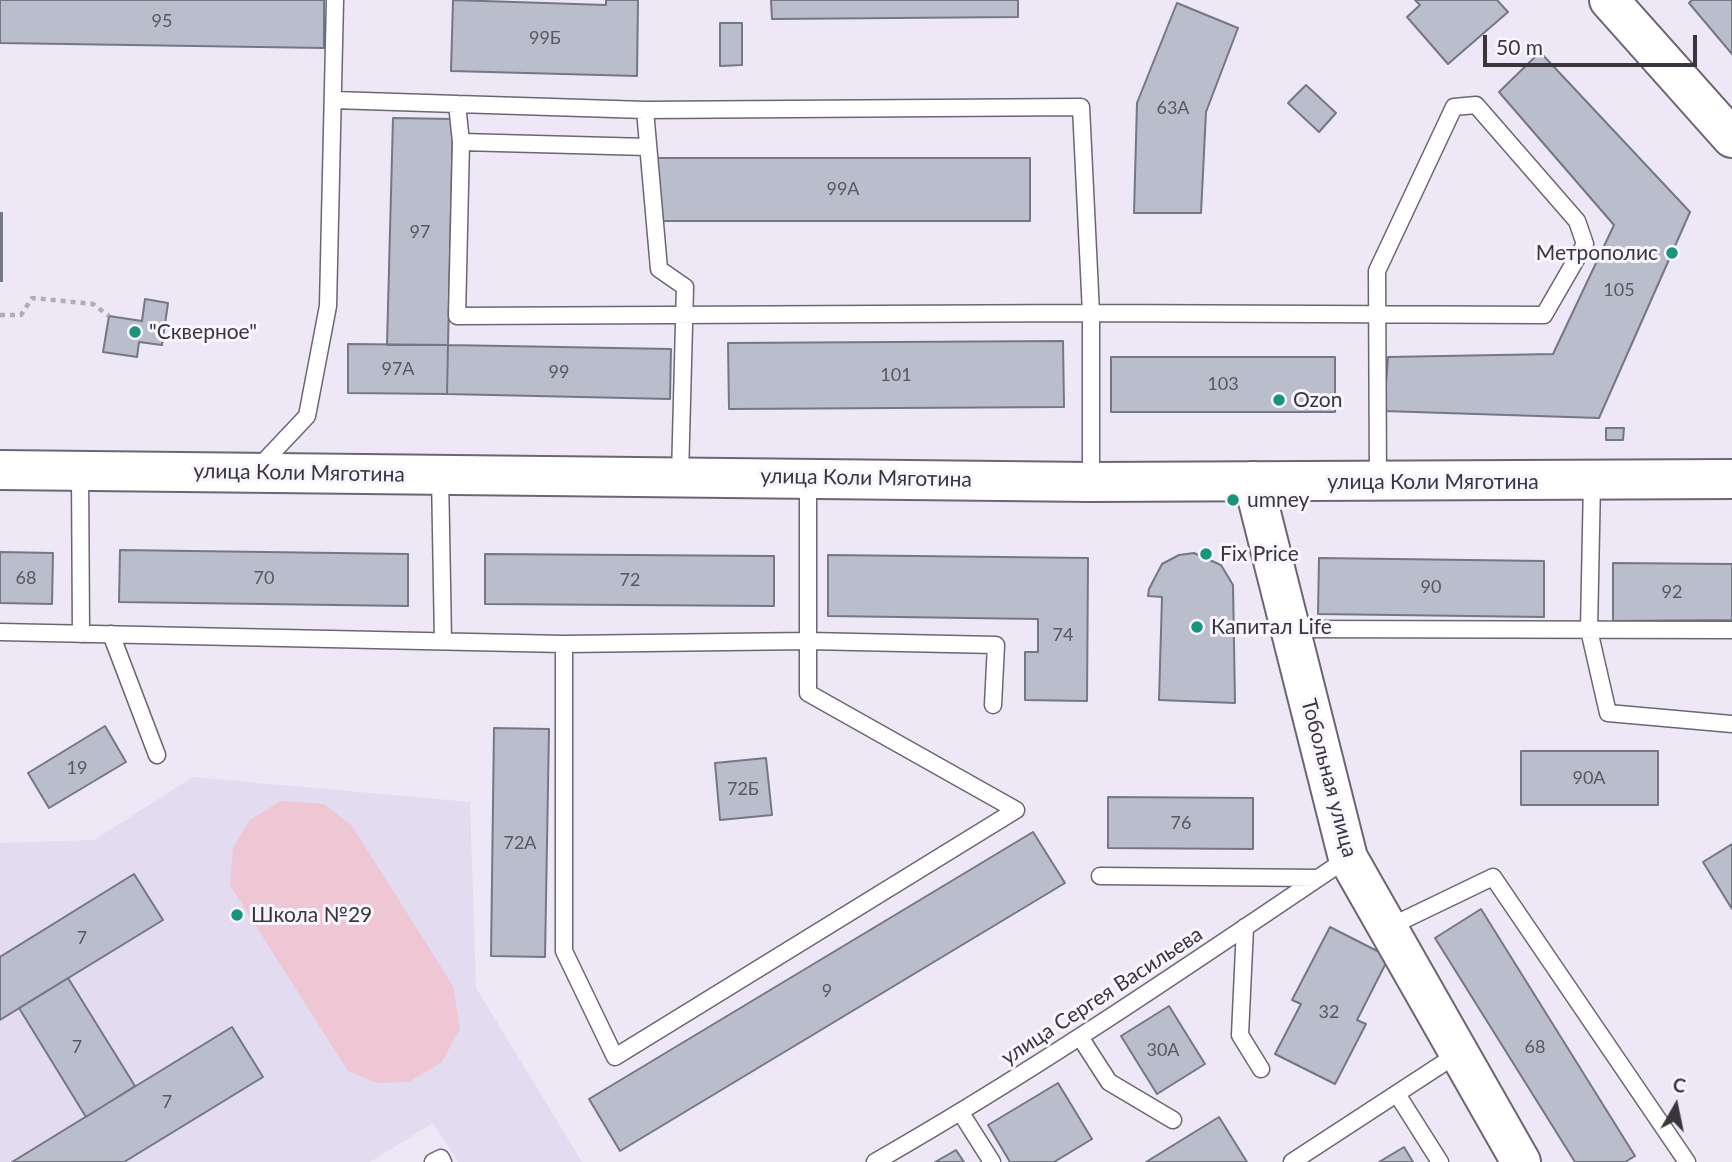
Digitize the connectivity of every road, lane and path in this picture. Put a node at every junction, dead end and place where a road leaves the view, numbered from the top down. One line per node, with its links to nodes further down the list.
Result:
1 (335, 0): 3 (lane)
2 (1609, 0): 6 (main road)
3 (334, 100): 4 (lane); 16 (lane)
4 (457, 104): 5 (lane); 7 (lane)
5 (645, 110): 8 (lane); 9 (lane)
6 (1732, 138)
7 (461, 142): 8 (lane); 12 (lane)
8 (648, 147): 12 (lane)
9 (1091, 313): 10 (lane); 12 (lane); 23 (lane)
10 (1377, 313): 10 (lane); 24 (lane)
11 (0, 315): 13 (path)
12 (683, 315): 18 (lane)
13 (109, 316)
14 (0, 470): 15 (main road, улица Коли Мяготина)
15 (80, 471): 16 (main road, улица Коли Мяготина); 29 (lane)
16 (254, 472): 17 (main road, улица Коли Мяготина)
17 (440, 474): 18 (main road, улица Коли Мяготина); 32 (lane)
18 (680, 476): 19 (main road, улица Коли Мяготина)
19 (808, 477): 23 (main road, улица Коли Мяготина); 31 (lane)
20 (1732, 479): 22 (main road, улица Коли Мяготина)
21 (1253, 481): 23 (main road, улица Коли Мяготина); 24 (main road, улица Коли Мяготина); 25 (main road, Тобольная улица)
22 (1592, 481): 24 (main road, улица Коли Мяготина); 26 (lane)
23 (1091, 482)
24 (1378, 483)
25 (1290, 629): 26 (lane); 37 (main road, Тобольная улица)
26 (1589, 630): 27 (lane); 35 (lane)
27 (1732, 630)
28 (0, 632): 29 (lane)
29 (81, 634): 30 (lane)
30 (111, 634): 32 (lane); 36 (lane)
31 (808, 640): 33 (lane); 33 (lane); 34 (lane)
32 (443, 641): 33 (lane)
33 (564, 644)
34 (993, 705)
35 (1732, 724)
36 (157, 755)
37 (1333, 868): 38 (lane); 39 (lane, улица Сергея Васильева); 40 (main road, Тобольная улица)
38 (1100, 876)
39 (1245, 927): 41 (lane, улица Сергея Васильева); 43 (lane)
40 (1387, 928): 42 (main road, Тобольная улица); 54 (lane)
41 (1080, 1037): 45 (lane, улица Сергея Васильева); 46 (lane)
42 (1459, 1053): 44 (lane); 53 (main road, Тобольная улица)
43 (1261, 1069)
44 (1397, 1094): 51 (lane); 52 (lane)
45 (961, 1113): 49 (lane, улица Сергея Васильева); 50 (lane)
46 (1173, 1120)
47 (433, 1162): 48 (lane)
48 (443, 1162)
49 (875, 1162)
50 (992, 1162)
51 (1292, 1162)
52 (1440, 1162)
53 (1521, 1162)
54 (1687, 1162)

